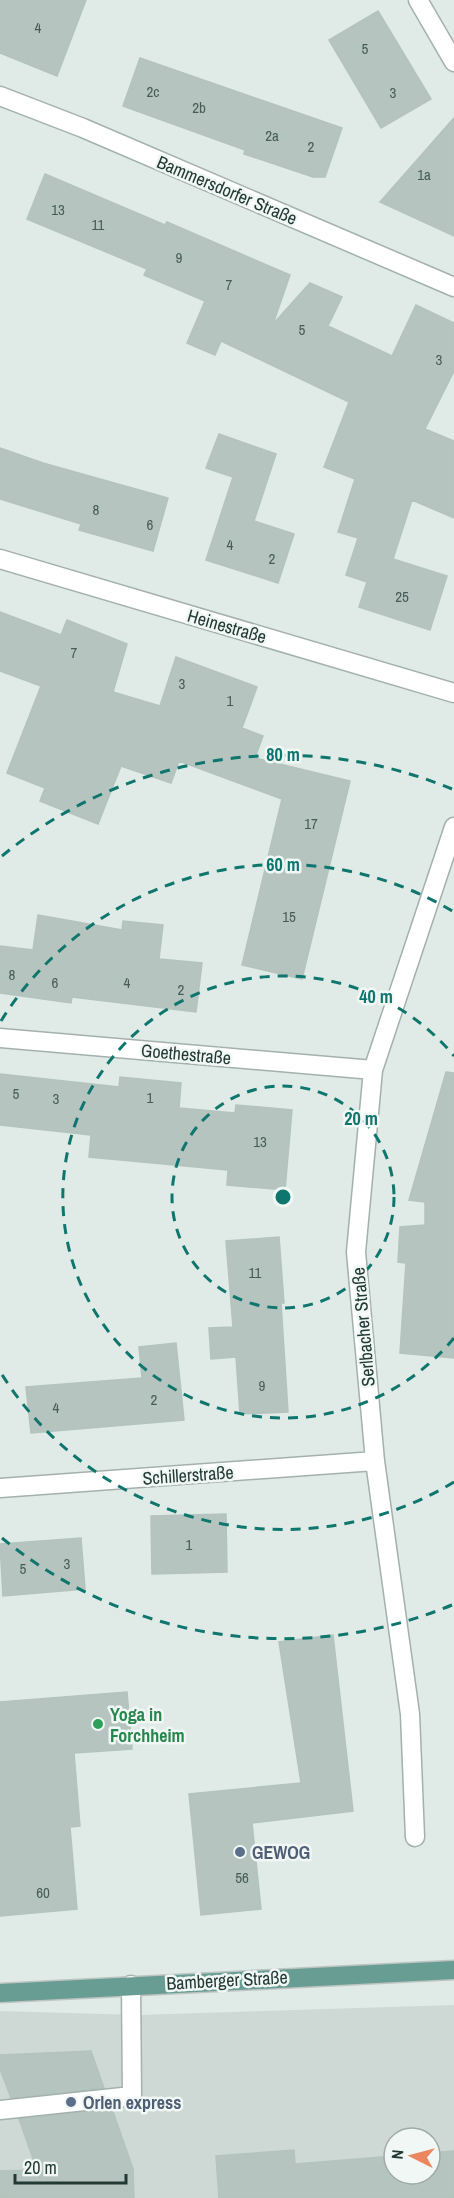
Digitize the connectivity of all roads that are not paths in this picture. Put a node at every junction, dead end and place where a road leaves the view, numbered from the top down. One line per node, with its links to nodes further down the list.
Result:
1 (418, 0): 2 (street)
2 (454, 62)
3 (0, 96): 4 (street, Bammersdorfer Straße)
4 (454, 287)
5 (0, 559): 6 (street, Heinestraße)
6 (454, 693)
7 (454, 827): 9 (street, Serlbacher Straße)
8 (0, 1038): 9 (street, Goethestraße)
9 (373, 1070): 10 (street, Serlbacher Straße)
10 (375, 1461): 11 (street, Schillerstraße); 12 (street, Serlbacher Straße)
11 (0, 1488)
12 (415, 1837)
13 (454, 1970): 14 (main road, Bamberger Straße)
14 (131, 1985): 15 (main road, Bamberger Straße); 16 (street)
15 (0, 1992)
16 (0, 2110)

